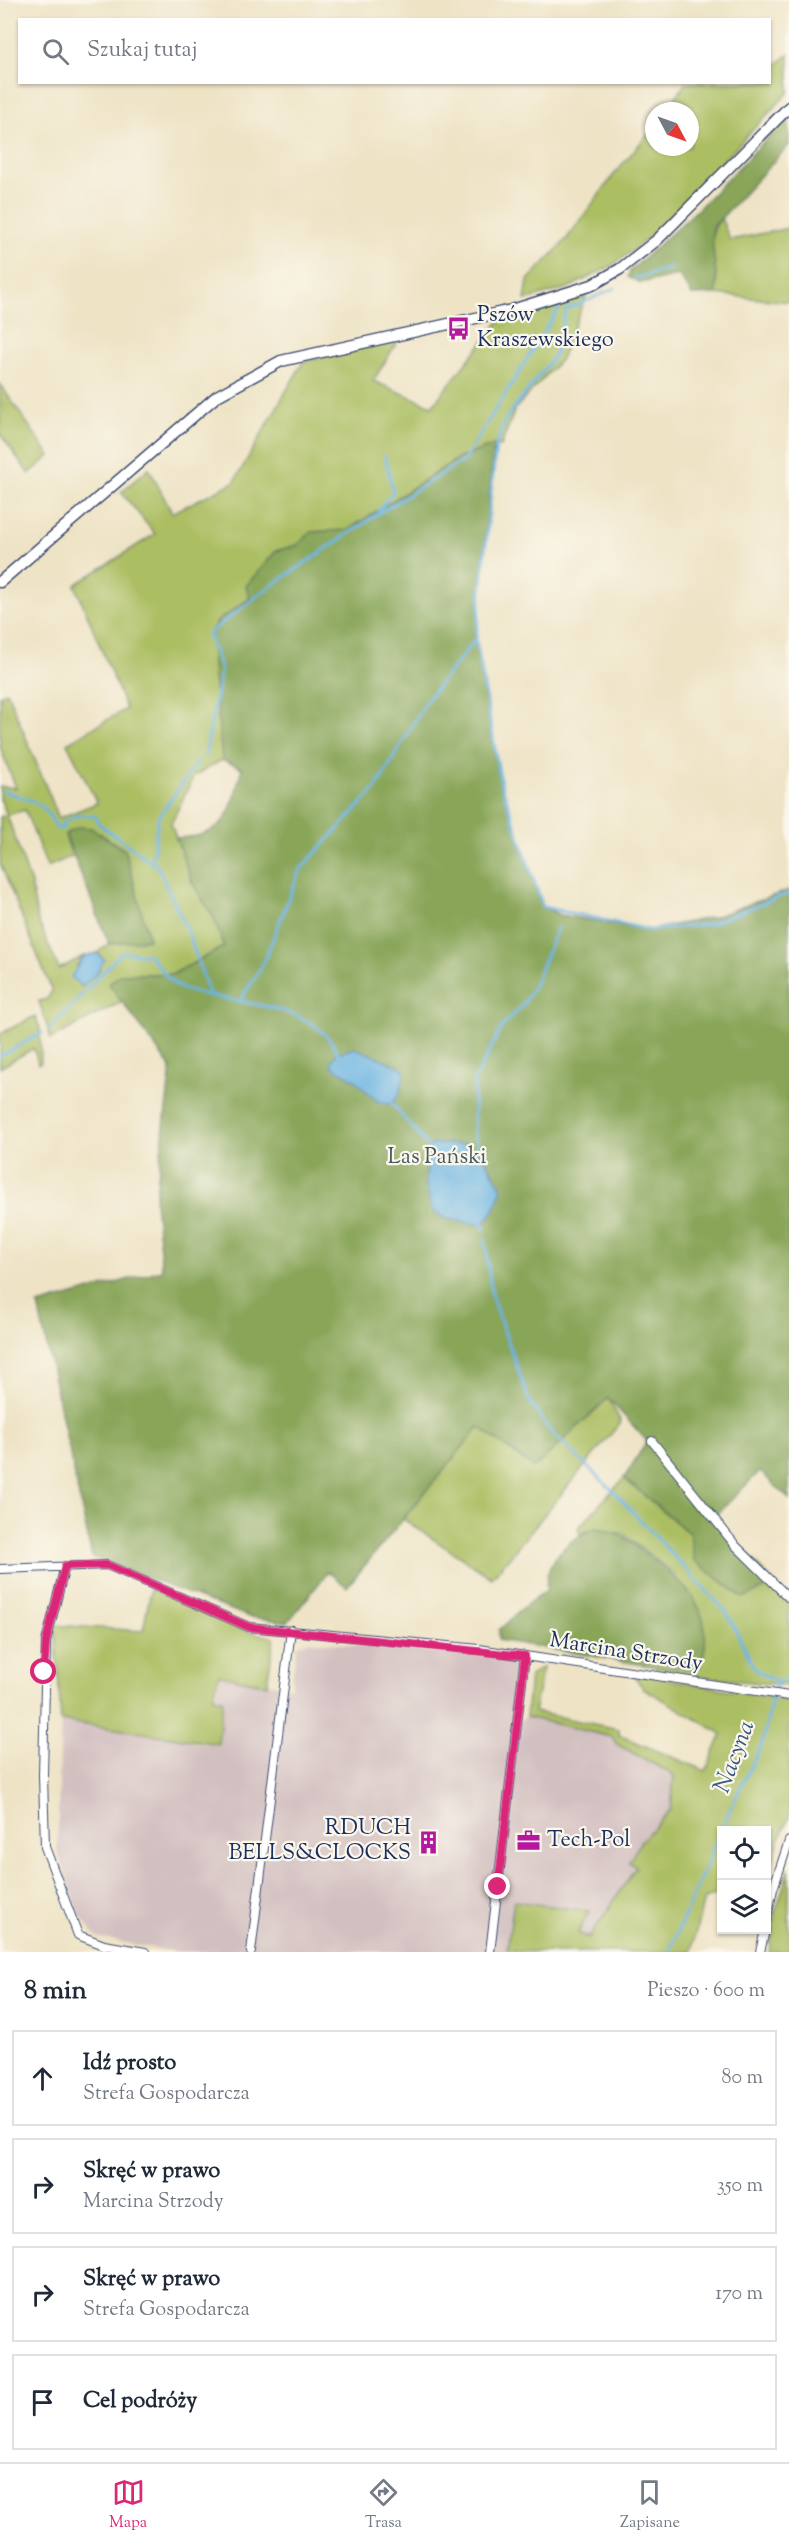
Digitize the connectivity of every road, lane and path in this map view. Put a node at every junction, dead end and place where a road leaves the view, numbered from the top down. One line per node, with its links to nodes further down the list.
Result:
1 (789, 107): 2 (street)
2 (0, 582)
3 (651, 1442): 6 (street)
4 (65, 1566): 5 (street, Marcina Strzody); 7 (street, Marcina Strzody); 13 (street)
5 (0, 1569)
6 (789, 1598)
7 (291, 1630): 8 (street, Marcina Strzody); 14 (street)
8 (525, 1656): 9 (street, Marcina Strzody); 15 (street)
9 (785, 1695)
10 (789, 1841): 11 (street)
11 (771, 1898)
12 (764, 1934): 16 (street)
13 (145, 1952)
14 (251, 1952)
15 (490, 1952)
16 (760, 1952)

